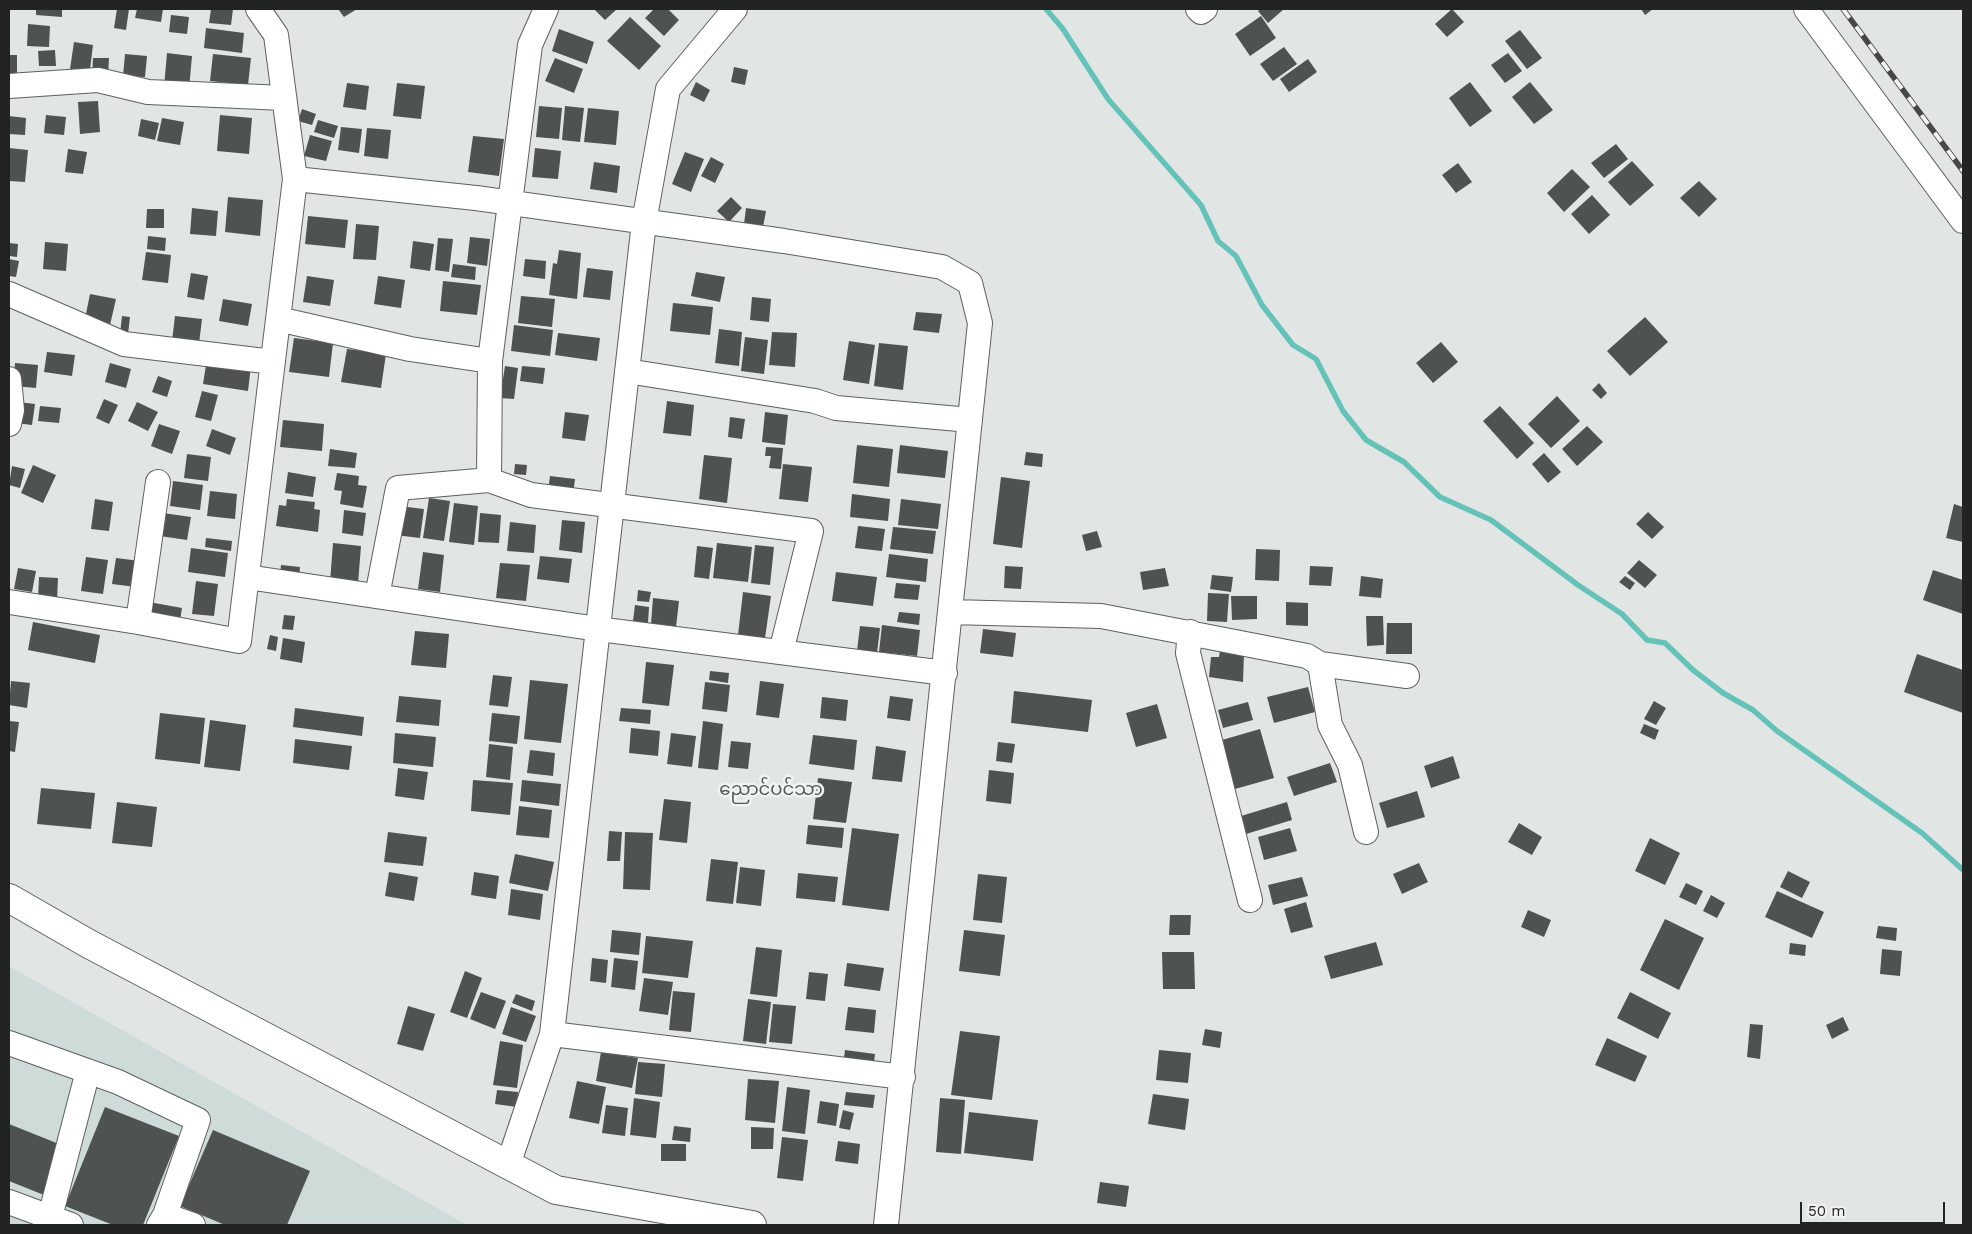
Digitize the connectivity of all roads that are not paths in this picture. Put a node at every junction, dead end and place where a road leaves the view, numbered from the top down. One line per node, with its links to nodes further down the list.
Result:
1 (258, 9): 8 (street)
2 (546, 9): 10 (street)
3 (735, 9): 12 (street)
4 (1198, 9): 5 (street)
5 (1205, 9)
6 (1806, 9): 11 (street)
7 (9, 86): 8 (street)
8 (284, 98): 9 (street)
9 (295, 179): 10 (street); 14 (street)
10 (512, 203): 12 (street); 15 (street)
11 (1963, 221)
12 (644, 222): 17 (street); 19 (street)
13 (9, 294): 16 (street)
14 (278, 319): 15 (street); 16 (street)
15 (490, 361): 21 (street)
16 (273, 362): 24 (street)
17 (628, 372): 19 (street); 23 (street)
18 (9, 379): 20 (street)
19 (970, 420): 27 (street)
20 (9, 424)
21 (489, 480): 23 (street); 25 (street)
22 (158, 482): 28 (street)
23 (612, 506): 29 (street); 31 (street)
24 (246, 577): 25 (street); 28 (street)
25 (377, 596): 29 (street)
26 (9, 602): 28 (street)
27 (951, 612): 30 (street); 33 (street)
28 (138, 622)
29 (598, 629): 31 (street); 38 (street)
30 (1190, 632): 32 (street); 37 (street)
31 (781, 652): 33 (street)
32 (1320, 664): 34 (street); 35 (street)
33 (945, 673): 41 (street)
34 (1407, 676)
35 (1366, 832)
36 (9, 898): 42 (highway)
37 (1250, 900)
38 (552, 1034): 41 (street); 42 (street)
39 (9, 1043): 40 (street)
40 (88, 1071): 44 (street); 45 (street)
41 (903, 1077): 48 (street)
42 (508, 1165): 47 (highway)
43 (9, 1202): 45 (street)
44 (162, 1220): 46 (street)
45 (61, 1221)
46 (193, 1225)
47 (752, 1225)
48 (886, 1225)

